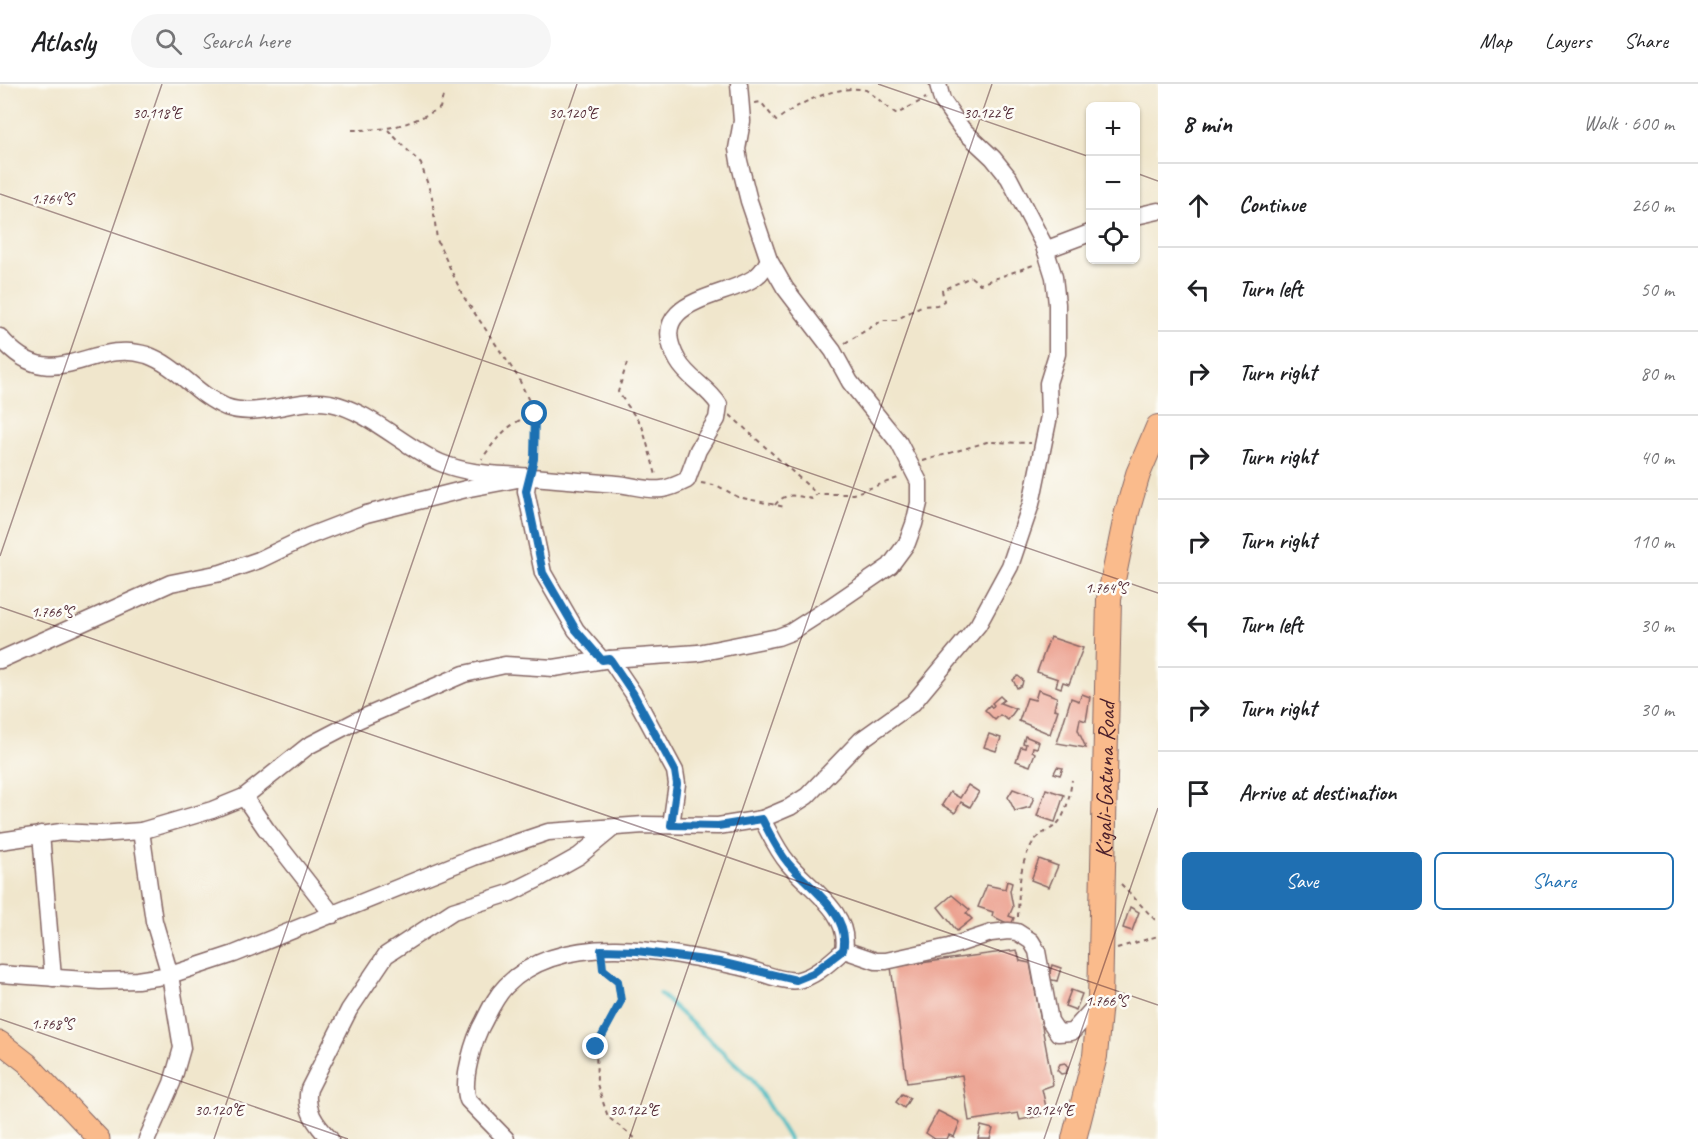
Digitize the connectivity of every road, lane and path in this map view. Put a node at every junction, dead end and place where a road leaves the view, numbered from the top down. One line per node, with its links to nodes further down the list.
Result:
1 (740, 84): 4 (street)
2 (939, 88): 4 (path); 10 (street)
3 (443, 96): 6 (path)
4 (742, 106): 11 (street)
5 (352, 130): 6 (path)
6 (388, 130): 16 (path)
7 (1158, 211): 8 (street)
8 (1140, 215)
9 (1086, 235): 10 (street)
10 (1047, 255): 13 (path); 18 (street)
11 (769, 260): 13 (street); 15 (street)
12 (0, 337): 20 (street)
13 (833, 351): 19 (street)
14 (627, 363): 23 (path)
15 (719, 405): 22 (street); 24 (path)
16 (535, 414): 20 (path); 21 (path)
17 (1158, 427): 37 (highway, Kigali-Gatuna Road)
18 (1043, 445): 19 (path); 31 (street)
19 (913, 468): 24 (path); 28 (street)
20 (471, 473): 21 (street)
21 (528, 477): 23 (street); 27 (street); 28 (street)
22 (687, 480): 23 (street); 25 (path)
23 (660, 490)
24 (817, 494): 25 (path)
25 (775, 505): 26 (path)
26 (785, 507)
27 (0, 660)
28 (606, 660): 30 (street); 32 (street)
29 (1072, 780): 40 (path)
30 (244, 797): 34 (street); 38 (street)
31 (762, 819): 32 (street); 43 (street)
32 (671, 825): 33 (street)
33 (613, 828): 38 (street); 52 (street)
34 (141, 831): 35 (street); 46 (street)
35 (41, 834): 36 (street); 47 (street)
36 (0, 841)
37 (1104, 874): 39 (path); 44 (highway, Kigali-Gatuna Road)
38 (333, 915): 46 (street)
39 (1158, 923)
40 (1017, 932): 43 (street); 48 (street)
41 (1158, 936): 44 (path)
42 (601, 950): 43 (street); 53 (street); 54 (path)
43 (843, 950)
44 (1102, 952): 48 (highway, Kigali-Gatuna Road)
45 (0, 974): 47 (street)
46 (170, 975): 47 (street); 51 (street)
47 (54, 978)
48 (1100, 1001): 55 (highway, Kigali-Gatuna Road)
49 (0, 1042): 50 (main road)
50 (99, 1139)
51 (147, 1139)
52 (330, 1139)
53 (506, 1139)
54 (636, 1139)
55 (1074, 1139)

